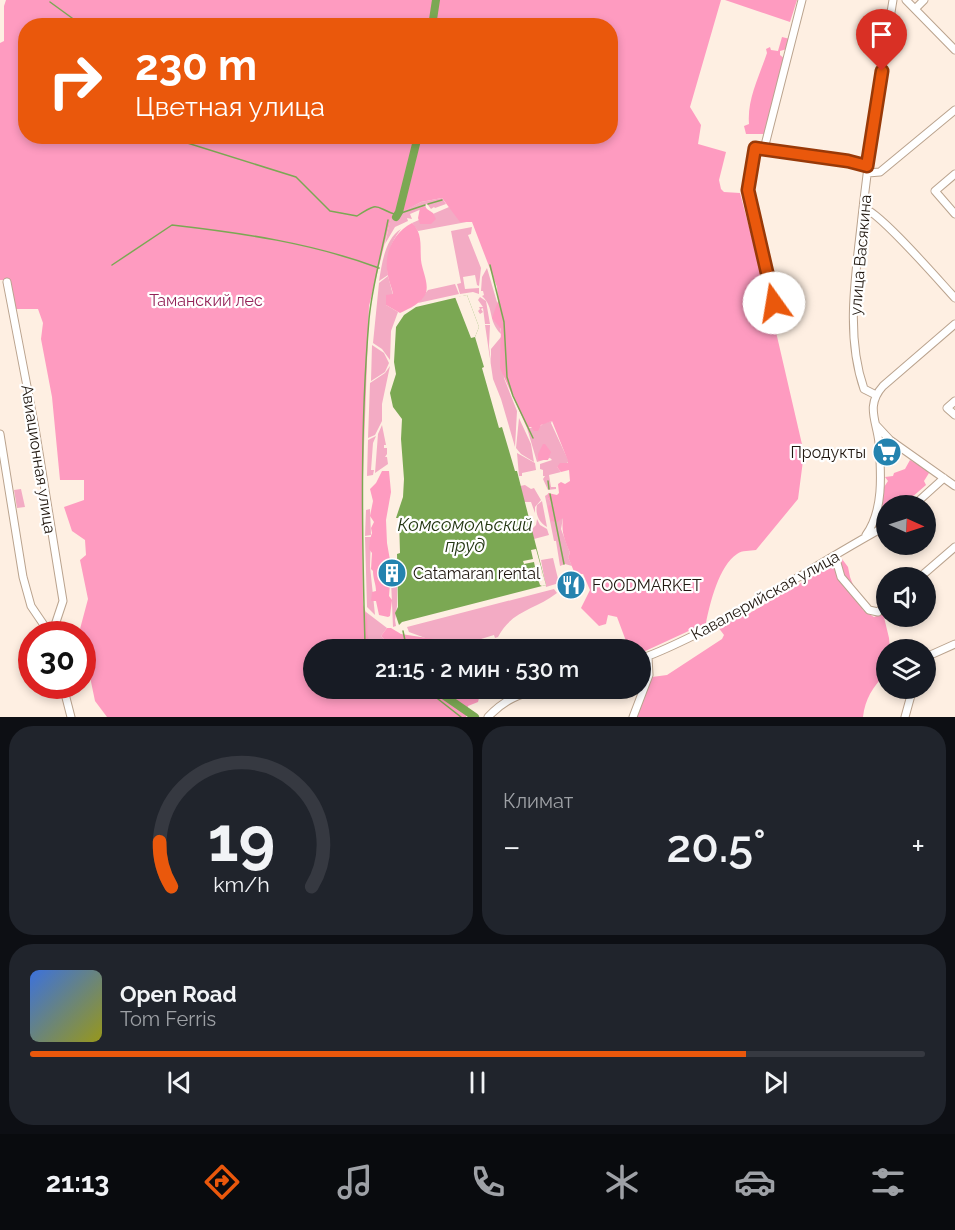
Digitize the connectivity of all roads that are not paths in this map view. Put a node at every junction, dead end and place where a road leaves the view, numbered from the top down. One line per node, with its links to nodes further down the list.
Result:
1 (802, 0): 8 (street)
2 (892, 0): 9 (street, улица Васякина)
3 (906, 0): 5 (street)
4 (924, 0): 5 (street)
5 (915, 9): 6 (street)
6 (955, 50)
7 (955, 110): 9 (street)
8 (764, 149): 9 (street); 15 (street)
9 (867, 170): 11 (street, улица Васякина)
10 (955, 174): 12 (street)
11 (863, 208): 14 (street); 17 (street, улица Васякина)
12 (955, 214)
13 (7, 282): 32 (street, Авиационная улица)
14 (955, 298)
15 (774, 303)
16 (955, 324): 17 (street)
17 (875, 397): 20 (street)
18 (955, 401): 19 (street)
19 (955, 415)
20 (875, 423): 22 (street); 26 (street)
21 (0, 434): 31 (street, Авиационная улица)
22 (944, 478): 23 (street); 24 (street)
23 (955, 486)
24 (925, 495)
25 (876, 531): 26 (street, Кавалерийская улица)
26 (865, 537): 28 (street, Кавалерийская улица)
27 (955, 547): 29 (street)
28 (836, 556): 30 (street); 35 (street, Кавалерийская улица)
29 (932, 567)
30 (876, 612)
31 (42, 621)
32 (56, 621)
33 (955, 644): 34 (street)
34 (936, 653)
35 (651, 655)
36 (66, 699): 41 (street)
37 (508, 699): 40 (street)
38 (640, 699): 42 (street)
39 (910, 699): 43 (street)
40 (492, 716)
41 (71, 717)
42 (633, 717)
43 (905, 717)

